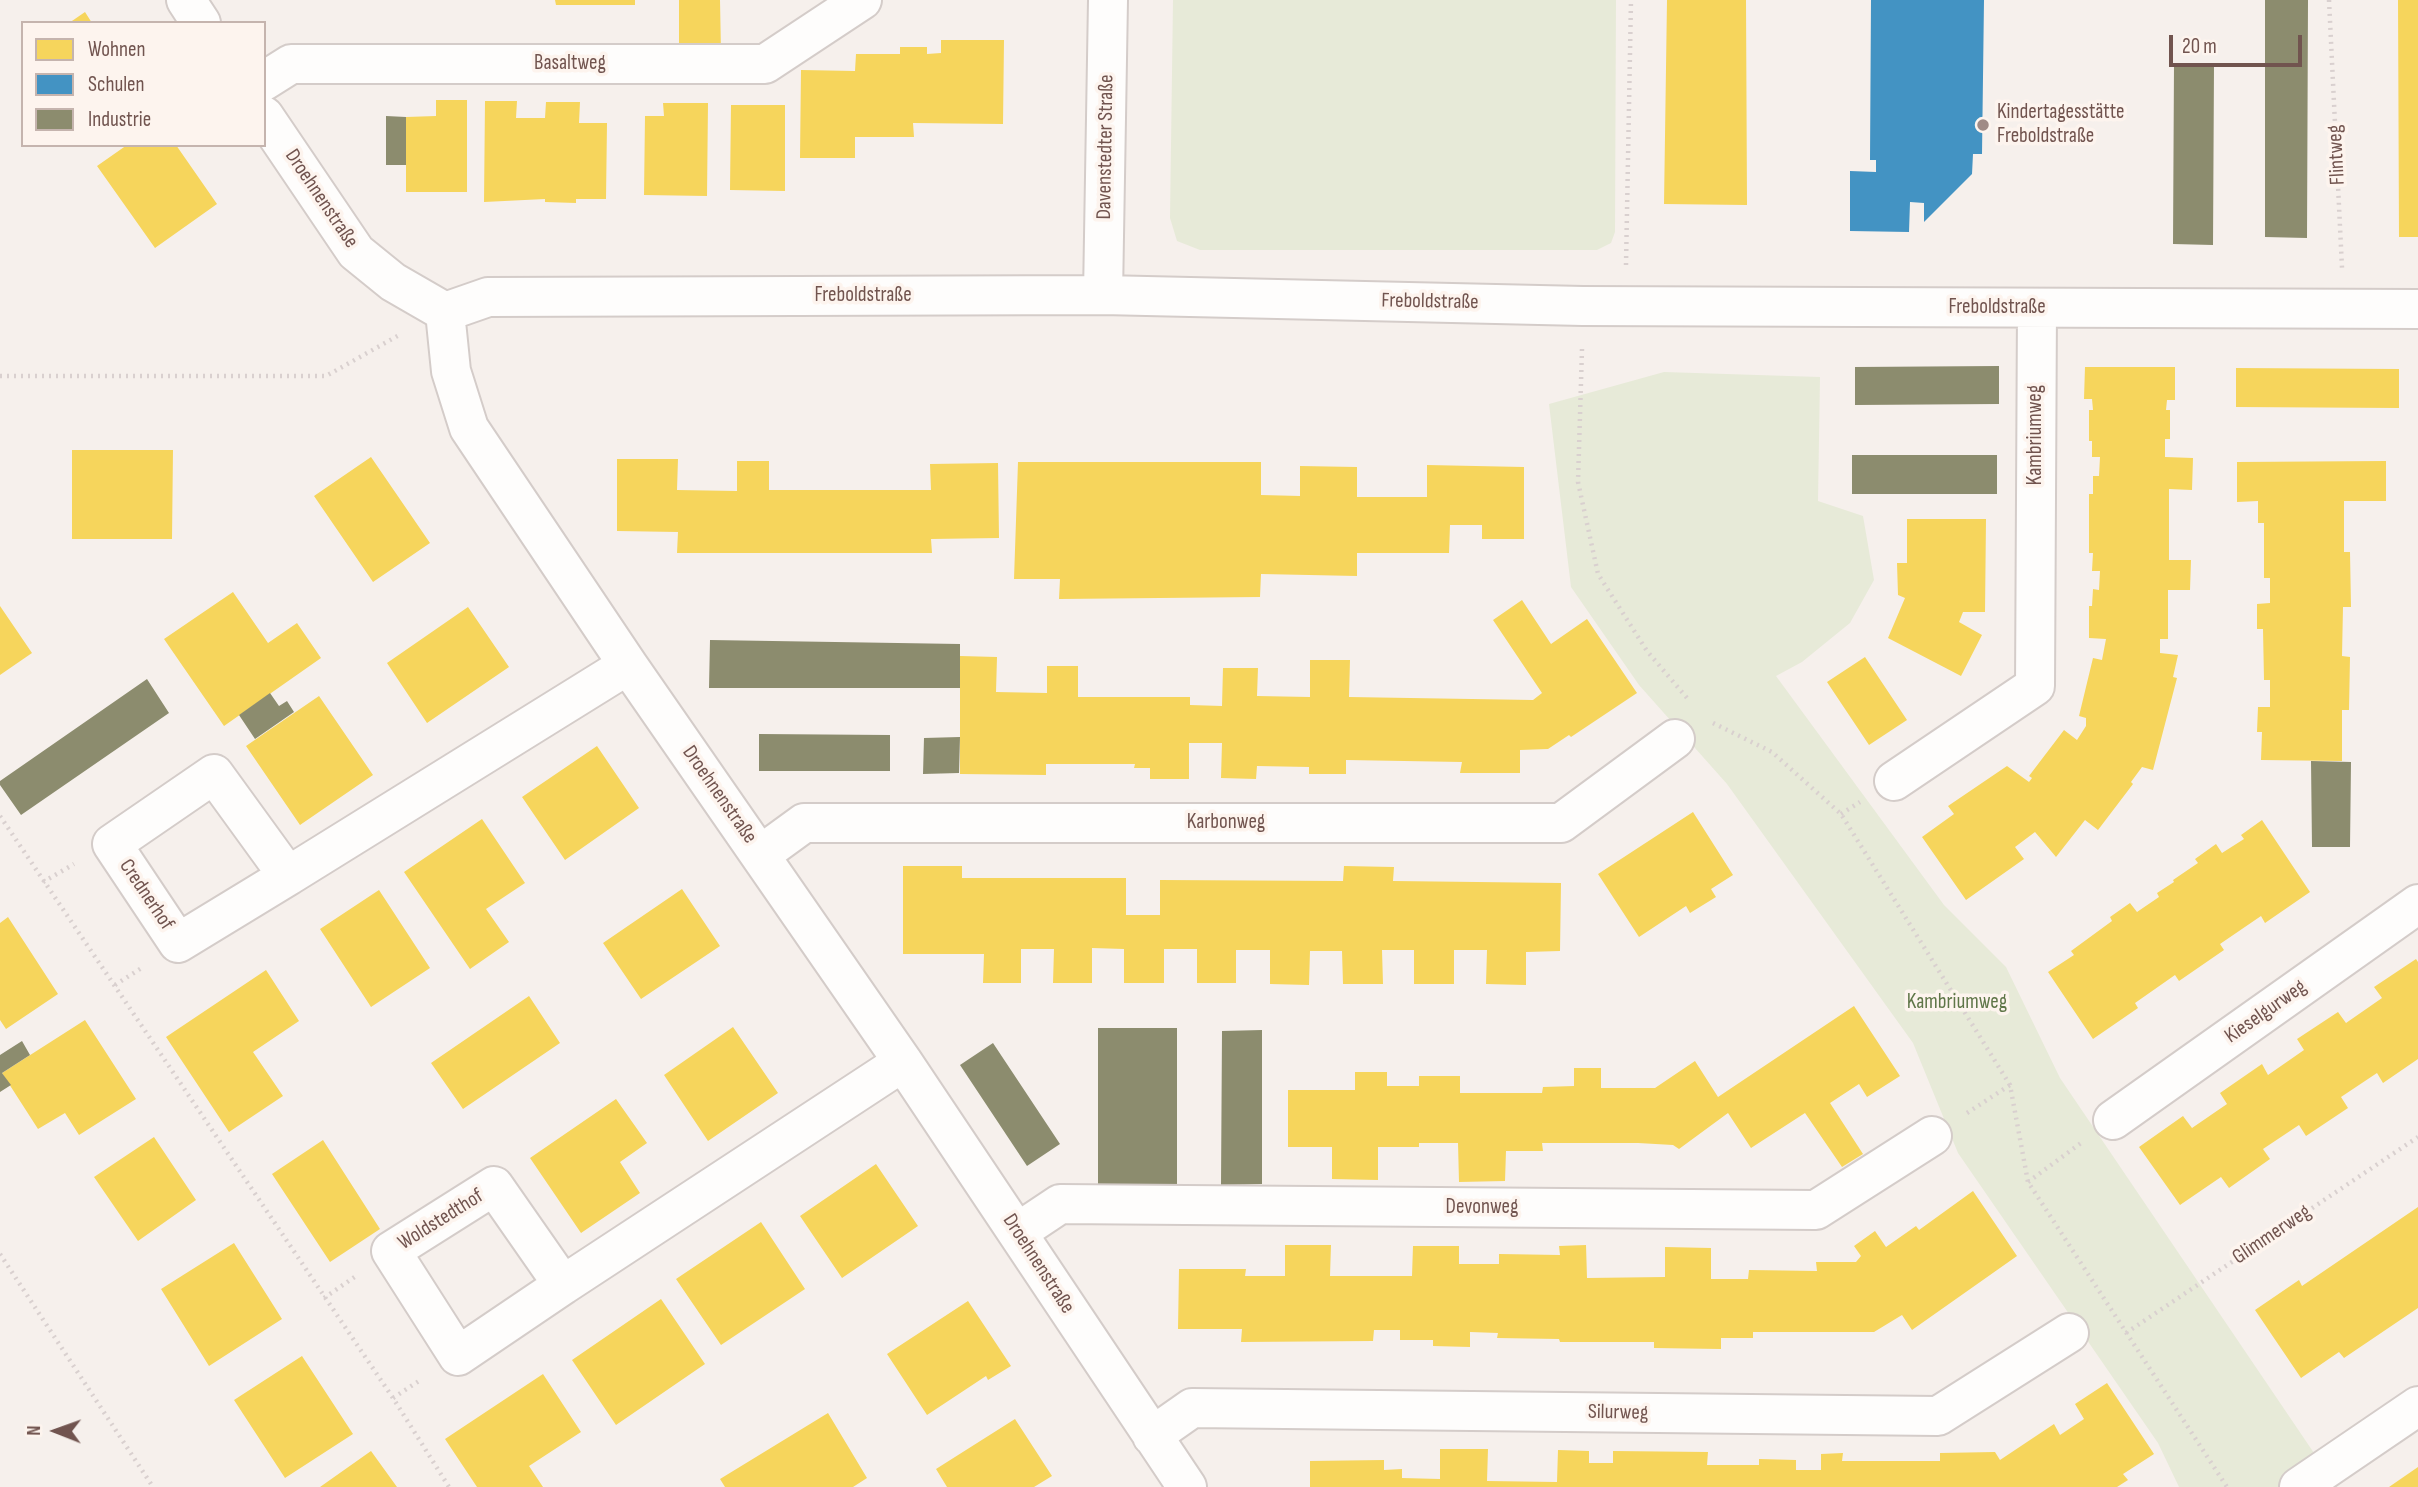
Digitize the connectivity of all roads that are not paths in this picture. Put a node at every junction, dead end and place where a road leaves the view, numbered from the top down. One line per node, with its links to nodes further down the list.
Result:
1 (186, 0): 4 (street)
2 (862, 0): 5 (street, Basaltweg)
3 (1108, 0): 7 (street, Davenstedter Straße)
4 (200, 21)
5 (266, 80)
6 (266, 119): 10 (street, Droehnenstraße)
7 (1103, 295): 8 (street, Freboldstraße); 10 (street, Freboldstraße)
8 (2037, 308): 9 (street, Freboldstraße); 13 (street, Kambriumweg)
9 (2418, 309)
10 (445, 312): 11 (street, Droehnenstraße)
11 (628, 665): 14 (street, Droehnenstraße); 15 (street, Crednerhof)
12 (1690, 729): 14 (street, Karbonweg)
13 (1894, 781)
14 (760, 855): 17 (street, Droehnenstraße)
15 (288, 876): 15 (street, Crednerhof)
16 (2418, 904): 18 (street, Kieselgurweg)
17 (904, 1062): 20 (street, Droehnenstraße); 21 (street, Woldstedthof)
18 (2113, 1120)
19 (1932, 1136): 20 (street, Devonweg)
20 (1018, 1232): 24 (street, Droehnenstraße)
21 (563, 1285): 21 (street, Woldstedthof)
22 (2069, 1333): 24 (street, Silurweg)
23 (2418, 1406): 26 (street)
24 (1152, 1436): 25 (street, Droehnenstraße)
25 (1184, 1486)
26 (2299, 1487)

